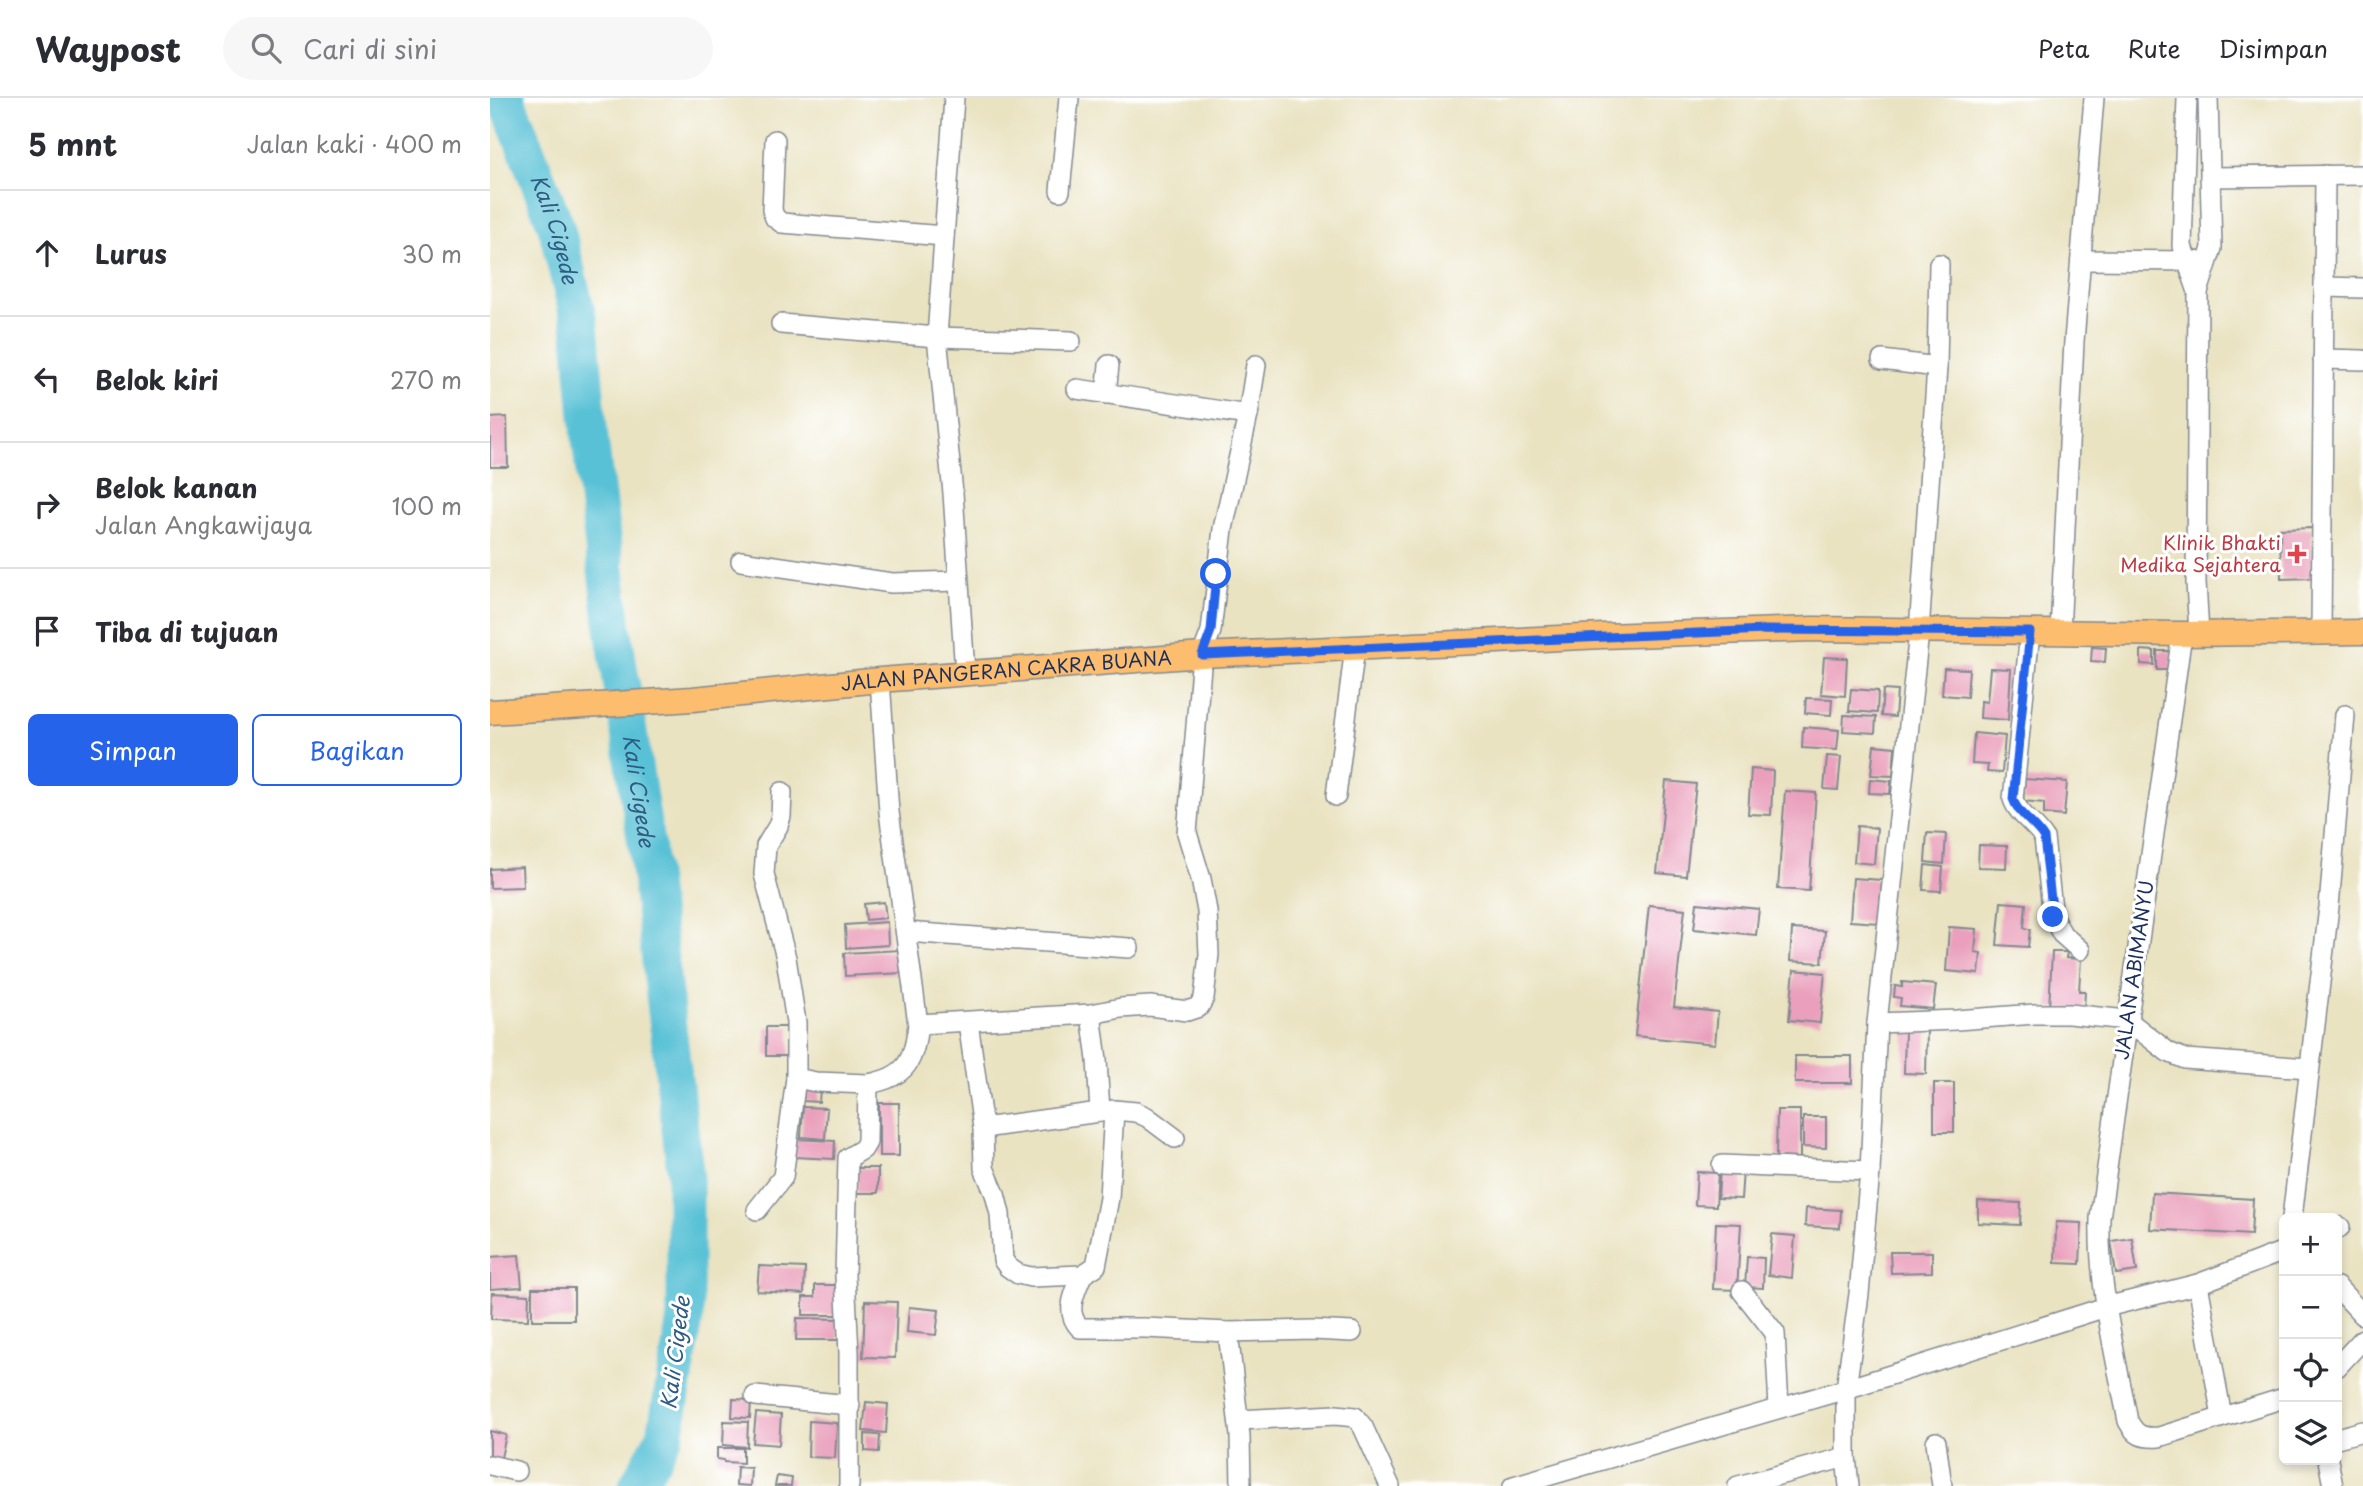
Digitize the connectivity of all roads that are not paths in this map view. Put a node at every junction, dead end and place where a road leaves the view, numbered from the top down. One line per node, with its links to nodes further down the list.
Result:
1 (954, 98): 11 (street)
2 (1069, 98): 10 (street)
3 (2094, 98): 12 (street)
4 (2187, 98): 13 (street)
5 (2208, 98): 9 (street)
6 (775, 140): 11 (street)
7 (2363, 174): 8 (street)
8 (2325, 175): 9 (street); 16 (street)
9 (2210, 177): 14 (street)
10 (1060, 191)
11 (944, 236): 20 (street)
12 (2081, 260): 13 (street); 37 (street)
13 (2186, 261): 14 (street); 18 (street)
14 (2209, 262): 18 (street)
15 (1939, 264): 27 (street)
16 (2324, 287): 17 (street); 22 (street)
17 (2363, 288)
18 (2198, 292): 38 (street, JALAN ABIMANYU)
19 (781, 324): 20 (street)
20 (937, 337): 21 (street); 32 (street)
21 (1071, 341)
22 (2323, 359): 24 (street); 35 (street)
23 (1882, 360): 27 (street)
24 (2363, 360)
25 (1109, 365): 29 (street)
26 (1256, 365): 30 (street)
27 (1937, 367): 33 (street)
28 (1077, 389): 29 (street)
29 (1106, 394): 30 (street)
30 (1248, 415): 40 (street)
31 (741, 561): 32 (street)
32 (958, 581): 41 (street)
33 (1919, 632): 34 (main road, JALAN PANGERAN CAKRA BUANA); 39 (main road, JALAN PANGERAN CAKRA BUANA); 53 (street)
34 (2030, 632): 37 (main road, JALAN PANGERAN CAKRA BUANA); 49 (street)
35 (2320, 632): 36 (main road, JALAN PANGERAN CAKRA BUANA); 38 (main road, JALAN PANGERAN CAKRA BUANA)
36 (2363, 632)
37 (2060, 633): 38 (main road, JALAN PANGERAN CAKRA BUANA)
38 (2190, 634): 51 (street, JALAN ABIMANYU)
39 (1355, 647): 40 (main road, JALAN PANGERAN CAKRA BUANA); 46 (street)
40 (1202, 655): 41 (main road, JALAN PANGERAN CAKRA BUANA); 50 (street)
41 (965, 673): 42 (main road, JALAN PANGERAN CAKRA BUANA)
42 (880, 680): 43 (main road, JALAN PANGERAN CAKRA BUANA); 47 (street)
43 (490, 712)
44 (2345, 715): 55 (street)
45 (782, 792): 56 (street)
46 (1336, 796)
47 (906, 932): 48 (street); 54 (street)
48 (1129, 948)
49 (2080, 950)
50 (1091, 1014): 52 (street); 58 (street)
51 (2127, 1020): 53 (street); 55 (street); 70 (street, JALAN ABIMANYU)
52 (968, 1022): 54 (street); 59 (street)
53 (1877, 1023): 62 (street)
54 (918, 1024): 57 (street)
55 (2308, 1068): 64 (street)
56 (796, 1078): 57 (street); 63 (street)
57 (868, 1084): 79 (street)
58 (1107, 1111): 59 (street); 60 (street); 66 (street)
59 (983, 1128): 66 (street)
60 (1175, 1138)
61 (1722, 1165): 62 (street)
62 (1870, 1171): 76 (street)
63 (757, 1210)
64 (2293, 1213)
65 (2279, 1253): 67 (street)
66 (1082, 1275): 72 (street)
67 (2198, 1284): 70 (street); 81 (street)
68 (1742, 1291): 80 (street)
69 (2342, 1292): 71 (street)
70 (2106, 1307): 76 (street); 81 (street, JALAN ABIMANYU)
71 (2363, 1315)
72 (1228, 1332): 73 (street); 82 (street)
73 (1352, 1332)
74 (2363, 1339): 75 (street)
75 (2342, 1362)
76 (1846, 1389): 80 (street); 86 (street)
77 (755, 1396): 79 (street)
78 (2279, 1400): 81 (street)
79 (850, 1405): 91 (street)
80 (1779, 1408): 94 (street)
81 (2222, 1417)
82 (1239, 1420): 92 (street); 93 (street)
83 (2363, 1431): 84 (street)
84 (2342, 1437)
85 (1936, 1442): 97 (street)
86 (1846, 1457): 95 (street); 96 (street)
87 (490, 1465): 89 (street)
88 (2328, 1465): 90 (street)
89 (516, 1471)
90 (2328, 1485)
91 (849, 1486)
92 (1241, 1486)
93 (1390, 1486)
94 (1513, 1486)
95 (1738, 1486)
96 (1849, 1486)
97 (1942, 1486)

